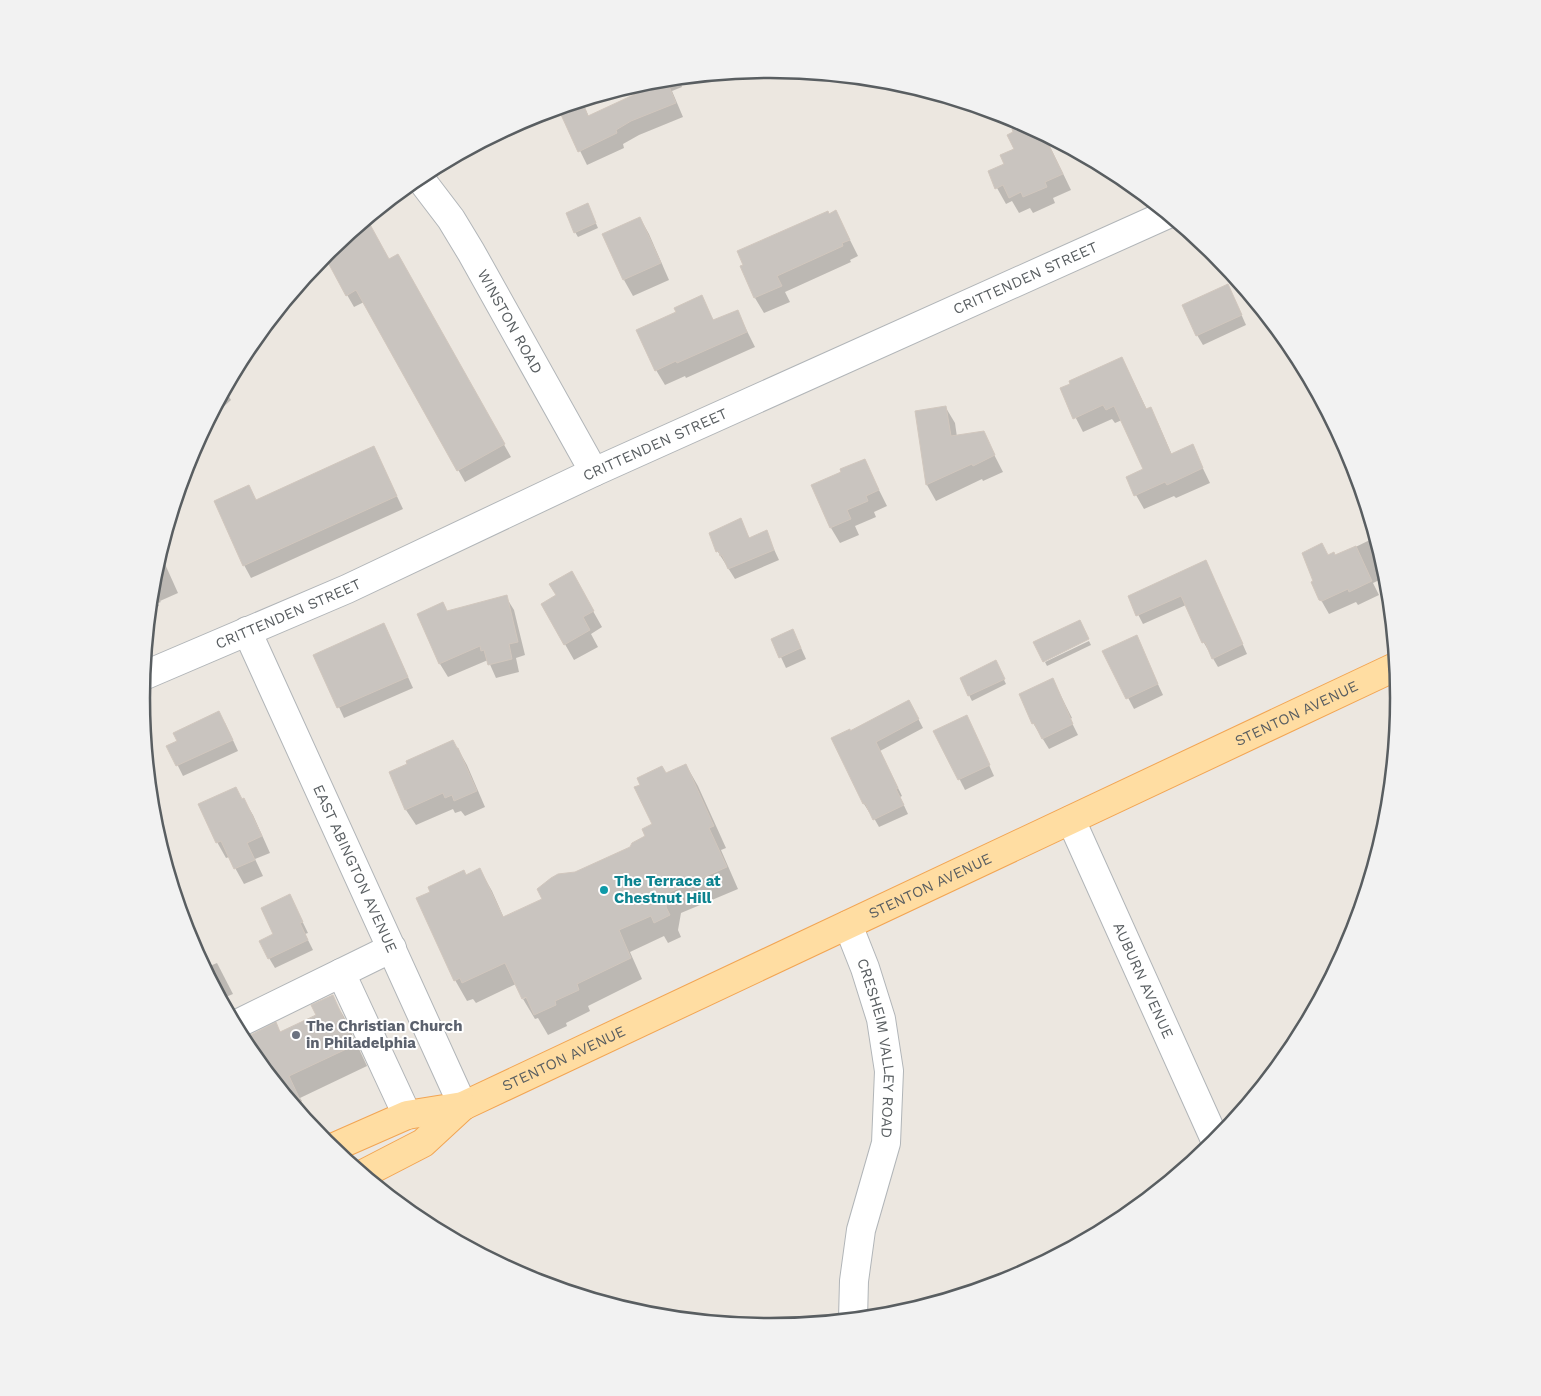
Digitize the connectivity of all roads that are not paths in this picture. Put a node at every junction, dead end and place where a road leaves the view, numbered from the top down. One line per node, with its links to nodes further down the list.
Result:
1 (424, 183): 3 (street, WINSTON ROAD)
2 (1162, 217): 3 (street, CRITTENDEN STREET)
3 (594, 472): 4 (street, CRITTENDEN STREET)
4 (247, 631): 6 (street, CRITTENDEN STREET); 9 (street, EAST ABINGTON AVENUE)
5 (1390, 669): 7 (main road, STENTON AVENUE)
6 (151, 673)
7 (1072, 820): 8 (main road, STENTON AVENUE); 14 (street, AUBURN AVENUE)
8 (848, 925): 12 (main road, STENTON AVENUE); 17 (street, CRESHEIM VALLEY ROAD)
9 (392, 948): 10 (street); 12 (street, EAST ABINGTON AVENUE)
10 (340, 973): 11 (street); 13 (street)
11 (242, 1022)
12 (463, 1106): 13 (main road, STENTON AVENUE); 16 (main road, STENTON AVENUE)
13 (407, 1115): 15 (main road, STENTON AVENUE)
14 (1212, 1134)
15 (340, 1145)
16 (369, 1171)
17 (853, 1313)

